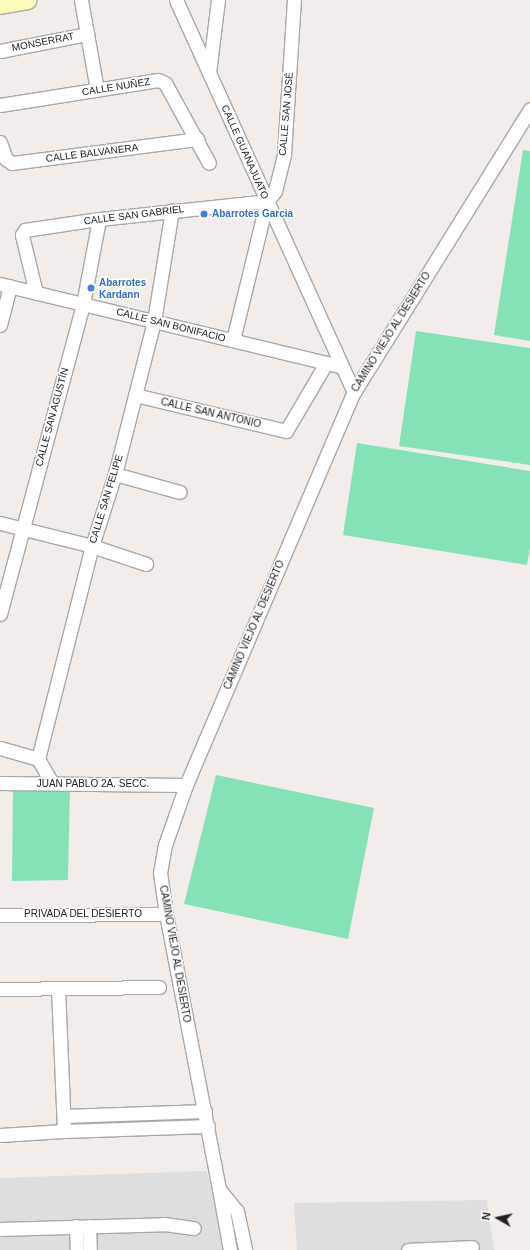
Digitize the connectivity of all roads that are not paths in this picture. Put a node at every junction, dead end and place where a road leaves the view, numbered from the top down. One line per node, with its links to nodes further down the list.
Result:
1 (23, 0): 6 (street)
2 (81, 0): 7 (street)
3 (176, 0): 9 (street, CALLE GUANAJUATO)
4 (218, 0): 9 (street)
5 (294, 0): 16 (street, CALLE SAN JOSÉ)
6 (0, 5)
7 (87, 34): 8 (street, MONSERRAT); 10 (street)
8 (0, 51)
9 (209, 73): 16 (street, CALLE GUANAJUATO)
10 (97, 90): 11 (street, CALLE NUÑEZ); 13 (street, CALLE NUÑEZ)
11 (0, 105)
12 (530, 109): 27 (street, CAMINO VIEJO AL DESIERTO)
13 (197, 139): 14 (street, CALLE BALVANERA); 15 (street, CALLE NUÑEZ)
14 (0, 142)
15 (210, 163)
16 (267, 201): 17 (street, CALLE SAN GABRIEL); 24 (street, CALLE SAN JOSÉ); 26 (street, CALLE GUANAJUATO)
17 (172, 210): 18 (street, CALLE SAN GABRIEL); 22 (street, CALLE SAN FELIPE)
18 (98, 219): 20 (street, CALLE SAN GABRIEL); 21 (street, CALLE SAN AGUSTÍN)
19 (5, 285): 20 (street, CALLE SAN BONIFACIO); 23 (street)
20 (36, 292): 21 (street, CALLE SAN BONIFACIO)
21 (83, 304): 22 (street, CALLE SAN BONIFACIO); 32 (street, CALLE SAN AGUSTÍN)
22 (154, 321): 24 (street, CALLE SAN BONIFACIO); 28 (street, CALLE SAN FELIPE)
23 (0, 325)
24 (233, 340): 25 (street, CALLE SAN BONIFACIO)
25 (326, 363): 26 (street, CALLE SAN BONIFACIO); 28 (street, CALLE SAN ANTONIO)
26 (342, 367): 27 (street, CALLE GUANAJUATO)
27 (354, 392): 40 (street, CAMINO VIEJO AL DESIERTO)
28 (135, 395): 29 (street, CALLE SAN FELIPE)
29 (114, 474): 30 (street); 33 (street, CALLE SAN FELIPE)
30 (180, 492)
31 (0, 523): 32 (street)
32 (22, 528): 33 (street); 35 (street, CALLE SAN AGUSTÍN)
33 (92, 546): 34 (street); 37 (street, CALLE SAN FELIPE)
34 (146, 564)
35 (0, 614)
36 (0, 748): 37 (street)
37 (38, 759): 39 (street)
38 (0, 783): 39 (street, JUAN PABLO 2A. SECC.)
39 (52, 783): 40 (street, JUAN PABLO 2A. SECC.)
40 (186, 785): 41 (street, CAMINO VIEJO AL DESIERTO)
41 (166, 914): 42 (street, PRIVADA DEL DESIERTO); 46 (street, CAMINO VIEJO AL DESIERTO)
42 (0, 915)
43 (159, 987): 44 (street)
44 (58, 988): 45 (street); 47 (street)
45 (0, 989)
46 (205, 1111): 47 (street); 48 (street, CAMINO VIEJO AL DESIERTO)
47 (64, 1116): 49 (street)
48 (208, 1126): 49 (street); 51 (street, CAMINO VIEJO AL DESIERTO)
49 (64, 1131): 50 (street)
50 (0, 1135)
51 (219, 1189): 60 (street, CAMINO VIEJO AL DESIERTO); 61 (street, CAMINO VIEJO AL DESIERTO)
52 (76, 1226): 53 (street); 55 (street); 58 (street)
53 (89, 1226): 54 (street); 59 (street)
54 (194, 1228)
55 (0, 1229)
56 (472, 1247): 57 (street)
57 (447, 1249): 62 (street)
58 (77, 1250)
59 (90, 1250)
60 (230, 1250)
61 (245, 1250)
62 (408, 1250)

